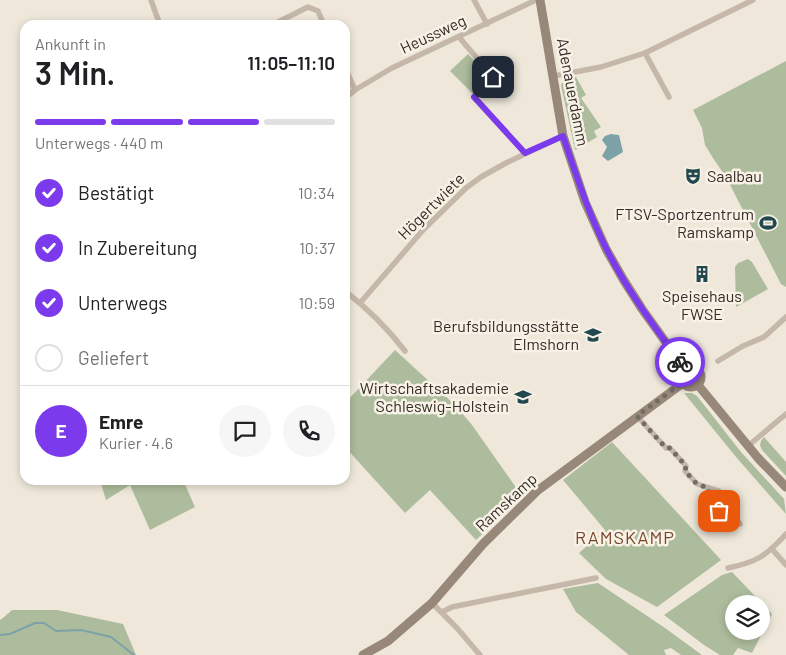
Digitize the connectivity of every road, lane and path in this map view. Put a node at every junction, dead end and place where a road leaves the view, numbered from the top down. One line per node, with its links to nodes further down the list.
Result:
1 (151, 0): 6 (street)
2 (474, 0): 9 (street)
3 (536, 0): 9 (street, Heussweg)
4 (540, 0): 12 (street, Adenauerdamm)
5 (753, 0): 11 (street)
6 (158, 20)
7 (282, 20): 8 (street)
8 (322, 20)
9 (486, 24): 10 (street, Heussweg)
10 (459, 38): 14 (street, Heussweg); 18 (street)
11 (645, 53): 12 (street); 16 (street)
12 (554, 76): 17 (street, Adenauerdamm)
13 (350, 79): 14 (street)
14 (355, 90): 15 (street, Heussweg)
15 (350, 94)
16 (669, 97)
17 (563, 136): 18 (street, Högertwiete); 24 (street, Adenauerdamm)
18 (525, 153): 20 (street, Högertwiete)
19 (350, 294): 20 (street)
20 (360, 303): 22 (street)
21 (786, 317): 23 (street)
22 (405, 351)
23 (718, 361)
24 (685, 369): 25 (street); 26 (street, Adenauerdamm)
25 (682, 383): 26 (street); 28 (street, Ramskamp)
26 (698, 385): 29 (street, Adenauerdamm)
27 (786, 414): 29 (street)
28 (637, 416): 31 (street); 39 (street, Ramskamp)
29 (748, 446): 30 (street, Adenauerdamm)
30 (786, 487)
31 (708, 488): 32 (street); 33 (street)
32 (719, 511)
33 (740, 524)
34 (786, 534): 35 (street)
35 (772, 549): 36 (street); 37 (street)
36 (786, 565)
37 (728, 568)
38 (596, 578): 40 (street)
39 (432, 603): 40 (street); 41 (street, Ramskamp)
40 (442, 612): 42 (street)
41 (363, 655)
42 (480, 655)

